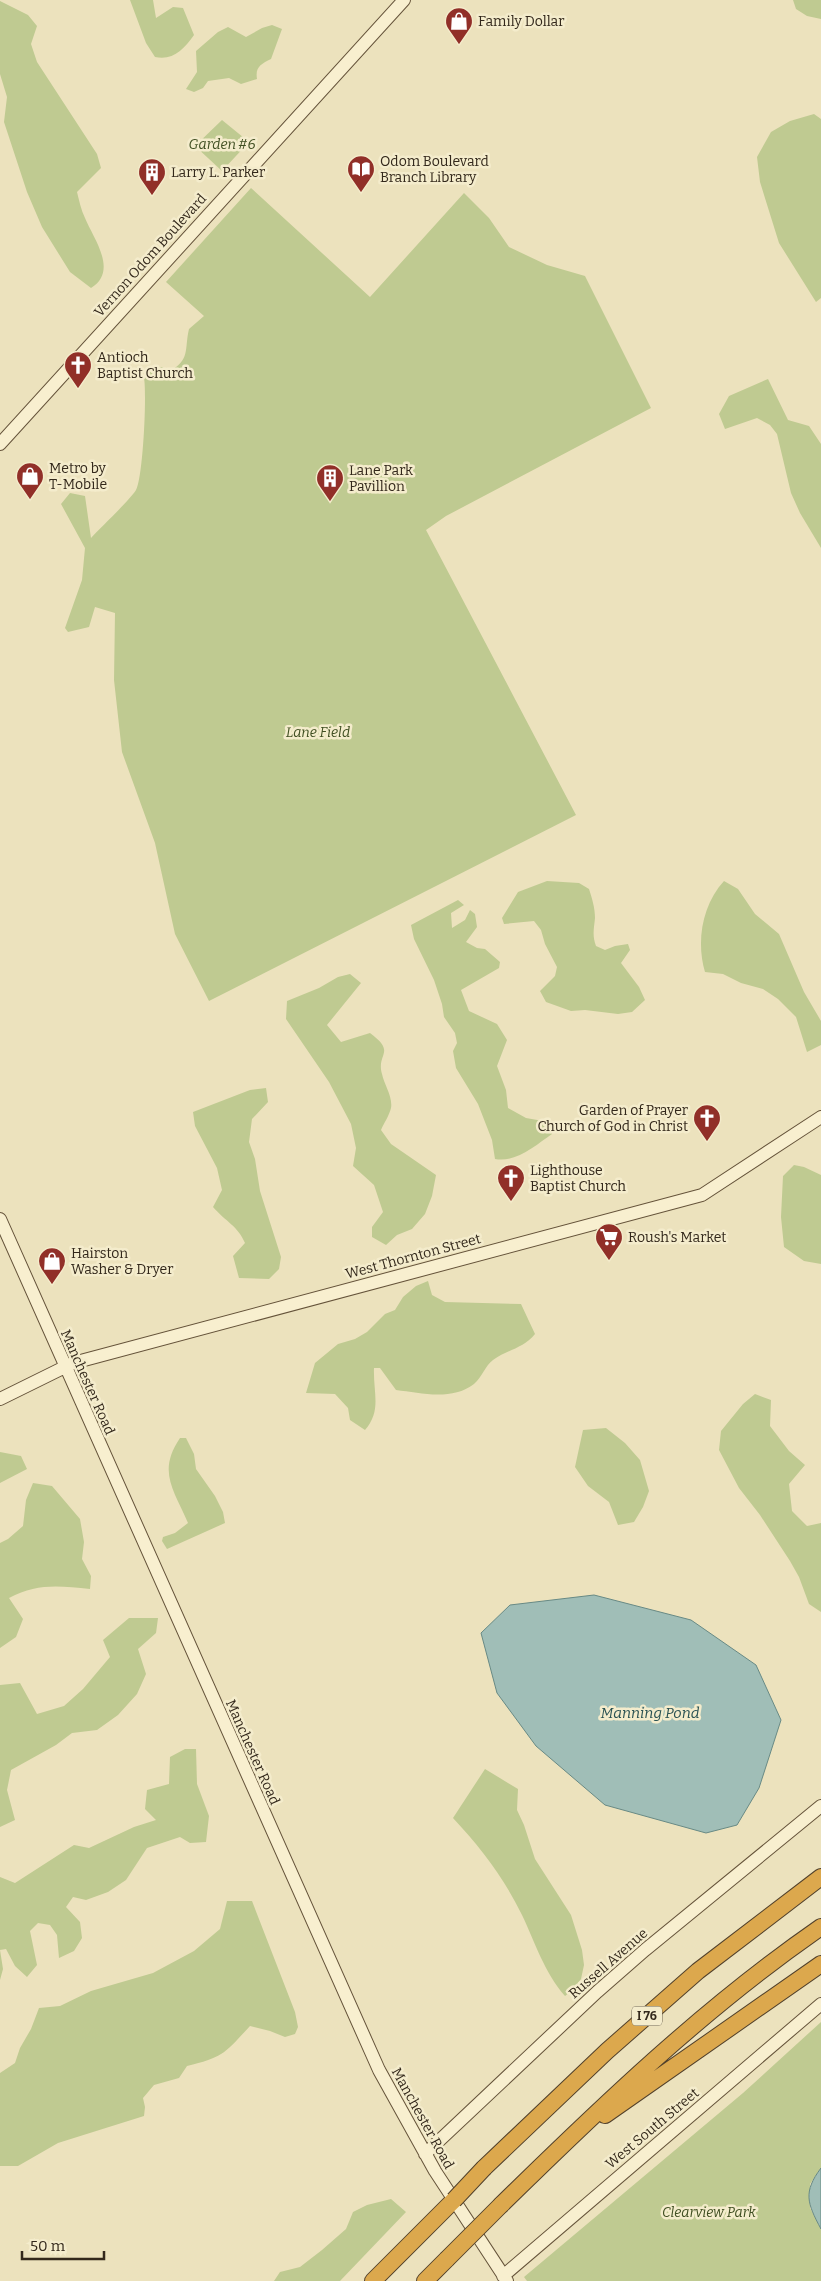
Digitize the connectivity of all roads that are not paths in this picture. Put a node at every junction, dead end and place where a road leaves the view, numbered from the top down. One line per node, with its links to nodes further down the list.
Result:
1 (404, 0): 2 (main road, Vernon Odom Boulevard)
2 (0, 444)
3 (821, 1117): 5 (main road, West Thornton Street)
4 (0, 1219): 5 (main road, Manchester Road)
5 (65, 1366): 6 (main road, West Thornton Street); 13 (main road, Manchester Road)
6 (0, 1399)
7 (821, 1806): 13 (main road, Russell Avenue)
8 (821, 1877): 15 (highway, I 76, bridge)
9 (821, 1927): 12 (highway, I 76)
10 (821, 1964): 12 (highway)
11 (821, 2004): 14 (main road, West South Street)
12 (561, 2147): 16 (highway, I 76, bridge)
13 (425, 2154): 14 (main road, Manchester Road)
14 (505, 2278)
15 (373, 2281)
16 (425, 2281)

